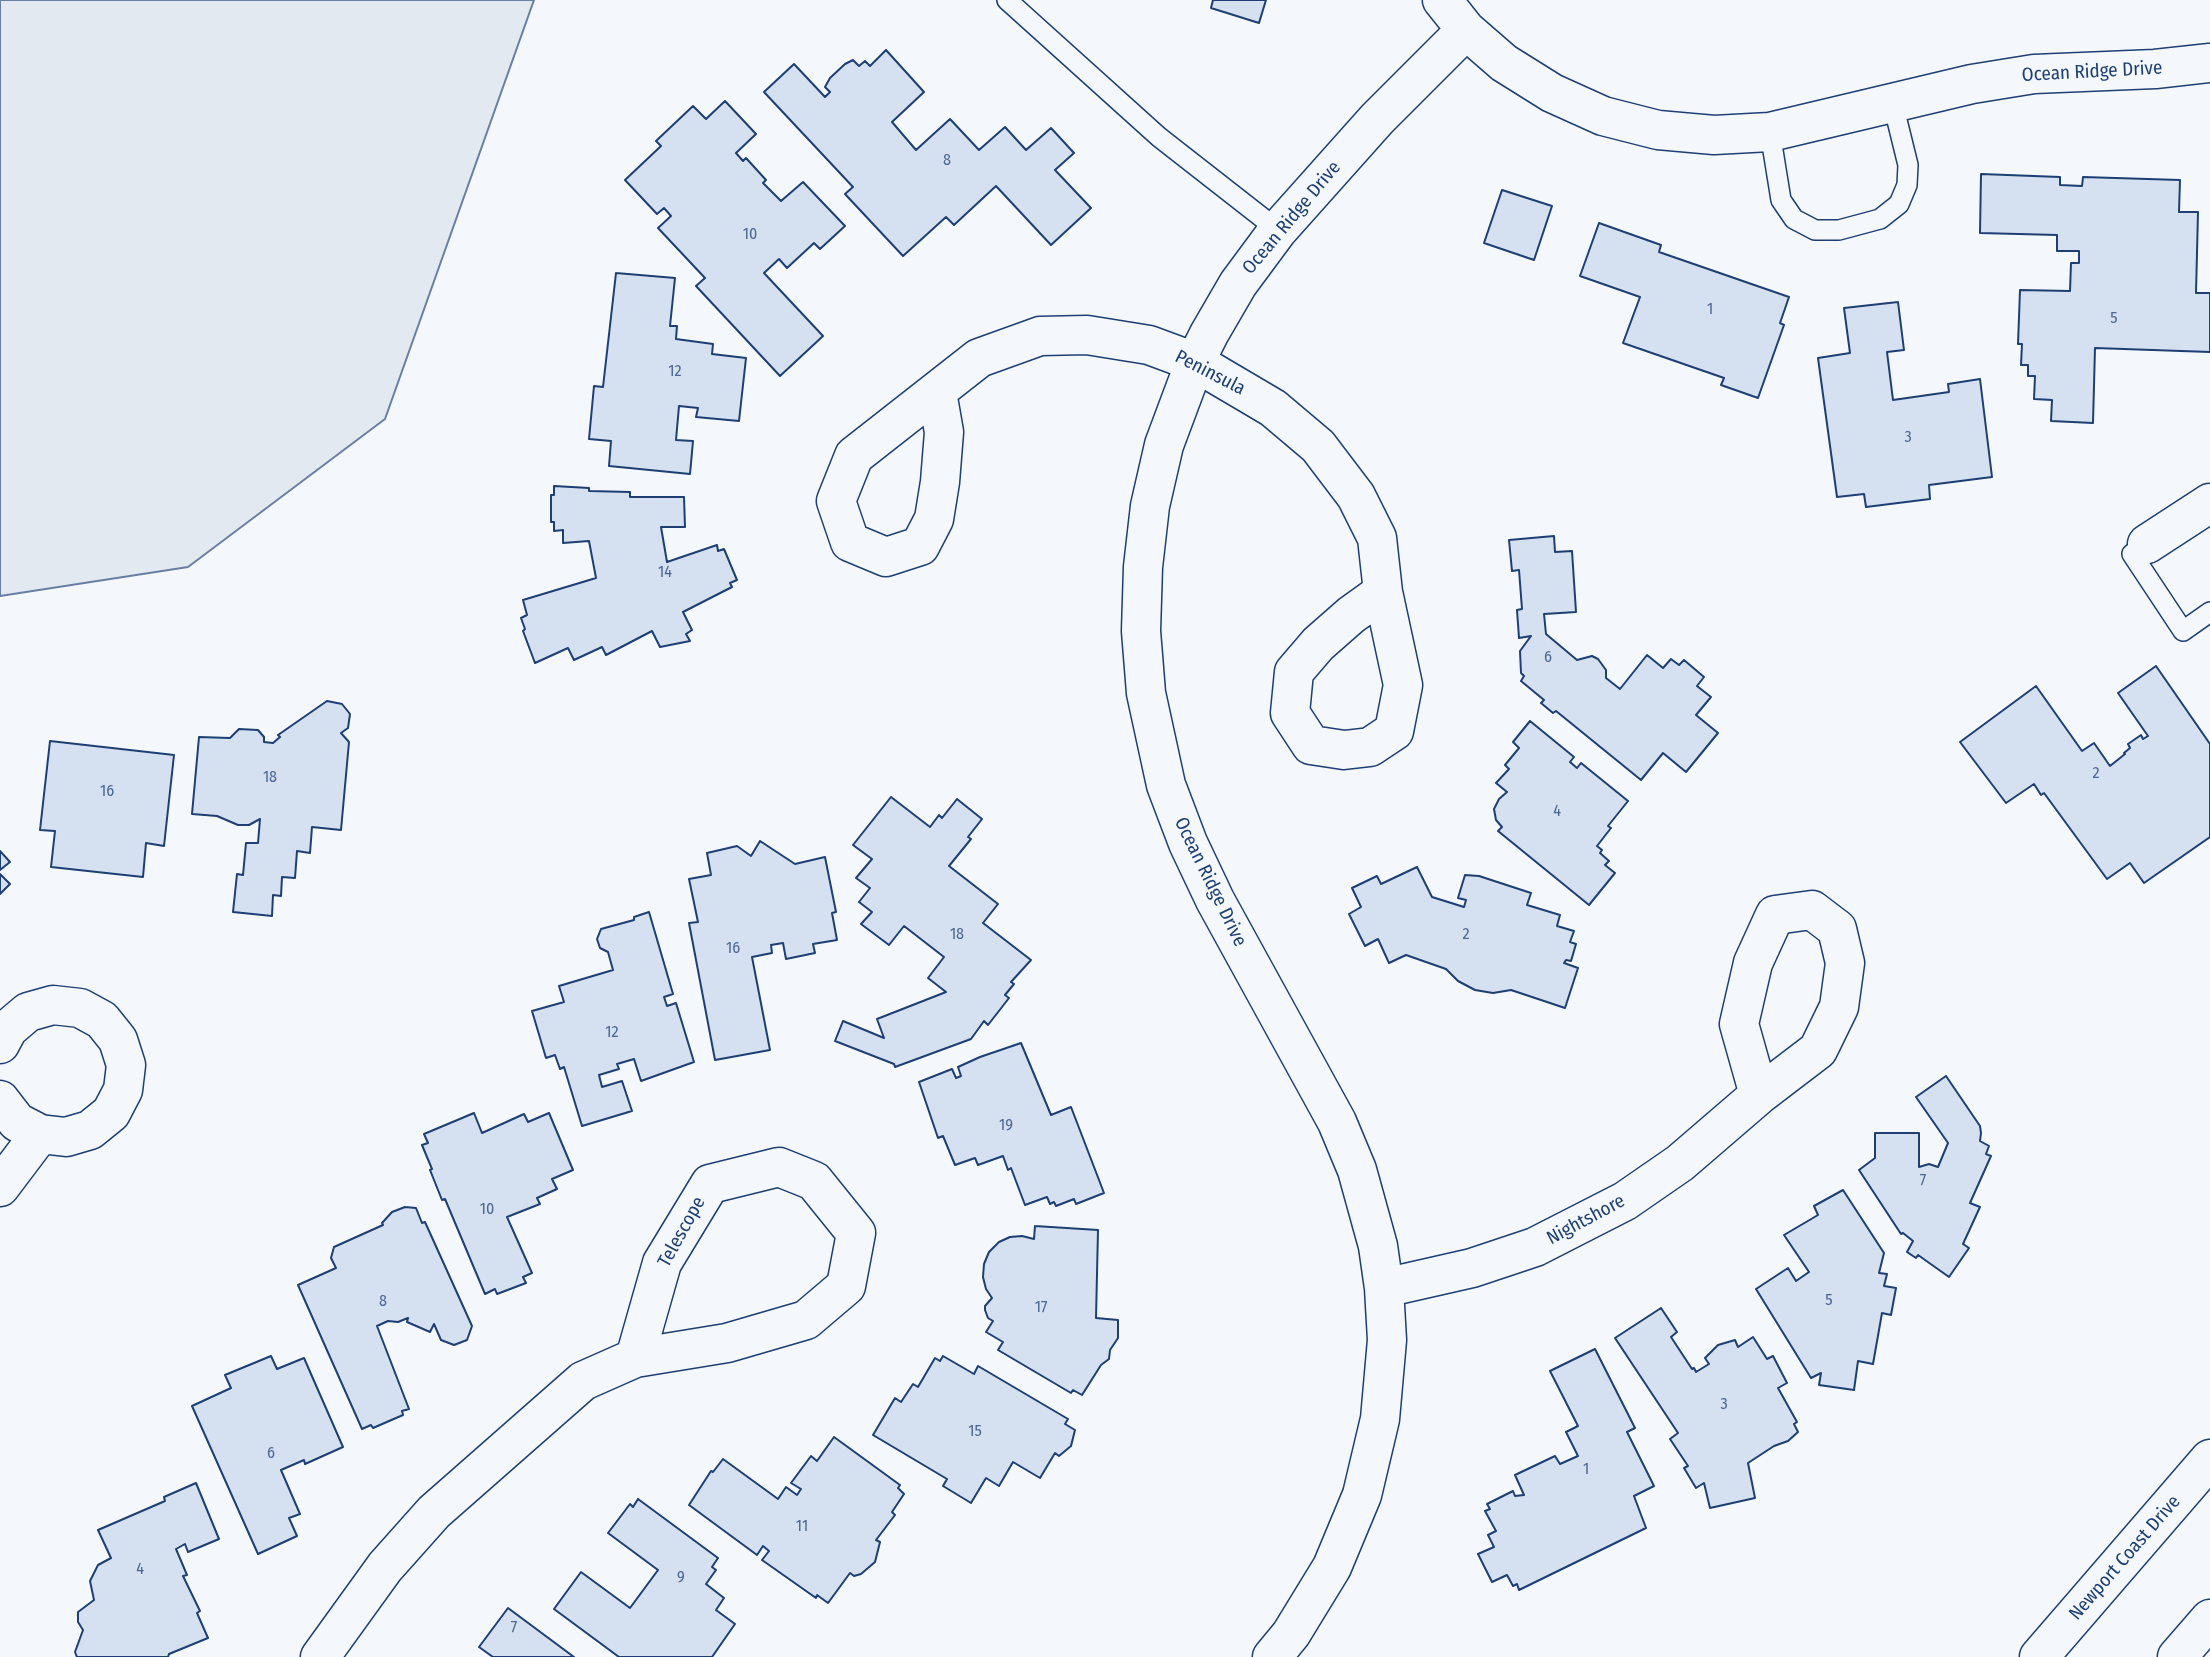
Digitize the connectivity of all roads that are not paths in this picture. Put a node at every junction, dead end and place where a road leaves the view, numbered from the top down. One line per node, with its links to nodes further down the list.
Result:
1 (1007, 0): 7 (lane)
2 (1442, 0): 3 (street)
3 (1466, 30): 6 (street, Ocean Ridge Drive); 7 (street, Ocean Ridge Drive)
4 (2210, 63): 5 (street, Ocean Ridge Drive)
5 (1893, 104): 6 (street, Ocean Ridge Drive); 6 (lane)
6 (1770, 132)
7 (1278, 230): 8 (street, Ocean Ridge Drive)
8 (1195, 362): 9 (street, Peninsula); 12 (street, Peninsula); 19 (street, Ocean Ridge Drive)
9 (937, 392)
10 (2210, 503): 11 (street)
11 (2147, 544): 13 (lane)
12 (1383, 592)
13 (2210, 612)
14 (0, 1044): 17 (street)
15 (1759, 1095): 19 (street, Nightshore)
16 (0, 1100): 17 (street)
17 (40, 1134): 18 (street)
18 (0, 1187)
19 (1384, 1288): 24 (street, Ocean Ridge Drive)
20 (635, 1358): 20 (street, Telescope); 23 (street, Telescope)
21 (2210, 1458): 25 (street, Newport Coast Drive)
22 (2210, 1619): 26 (street)
23 (320, 1657)
24 (1272, 1657)
25 (2039, 1657)
26 (2177, 1657)

